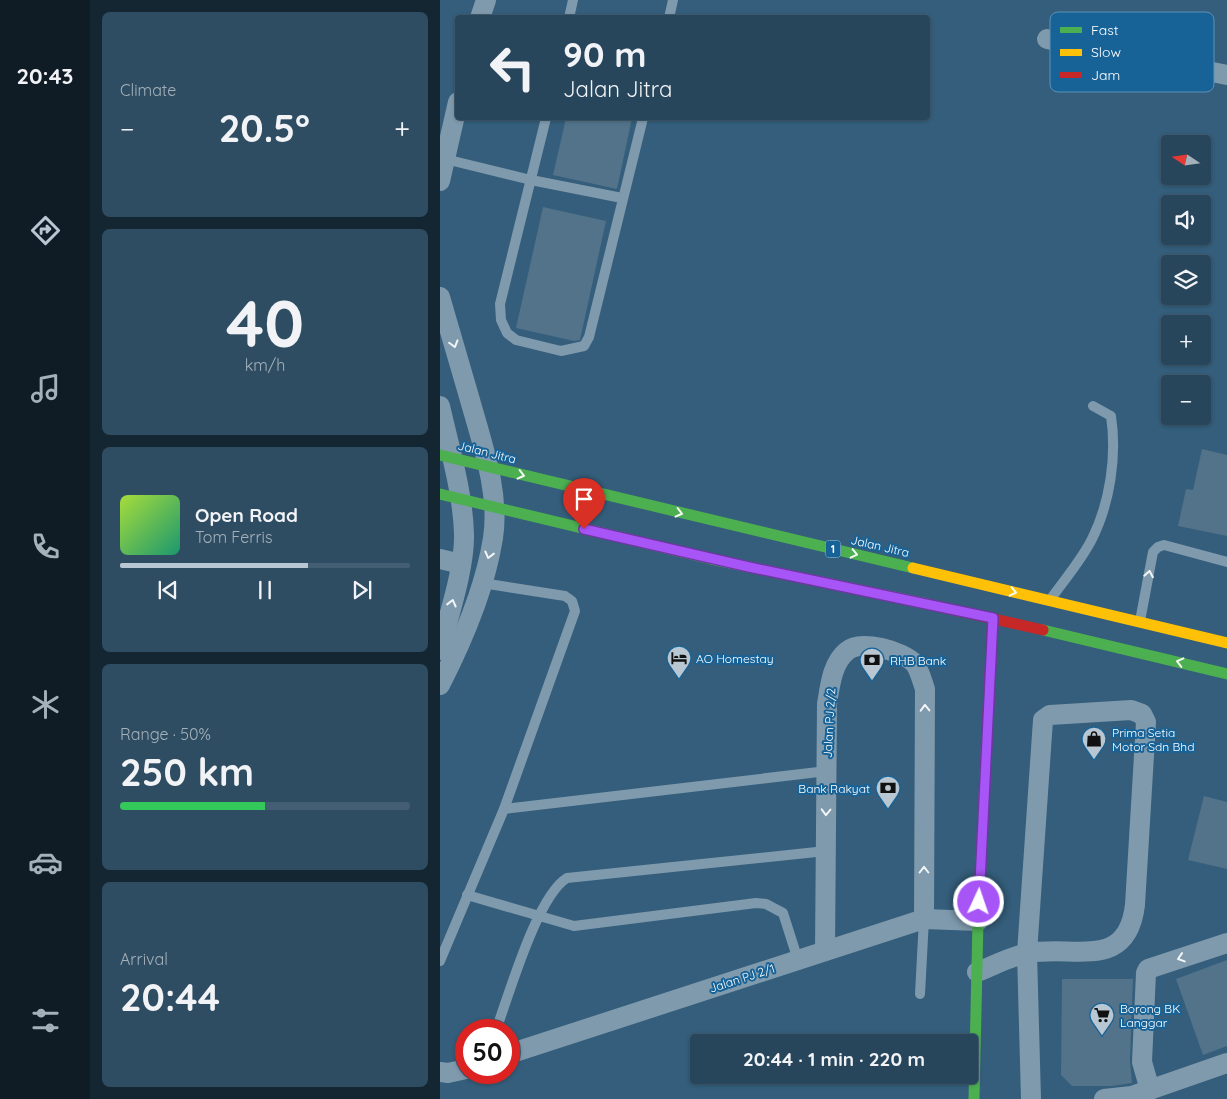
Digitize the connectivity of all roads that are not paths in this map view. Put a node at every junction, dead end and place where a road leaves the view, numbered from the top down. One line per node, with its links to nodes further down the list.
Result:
1 (486, 0): 4 (street)
2 (573, 0): 5 (lane)
3 (673, 0): 6 (lane)
4 (481, 15)
5 (570, 15)
6 (670, 15)
7 (1047, 39): 8 (street)
8 (1050, 40)
9 (1214, 72): 10 (street)
10 (1227, 75)
11 (455, 116): 14 (street)
12 (546, 120): 15 (lane)
13 (642, 120): 17 (lane)
14 (446, 159): 15 (lane); 16 (street)
15 (531, 180): 17 (lane); 17 (lane)
16 (440, 181)
17 (622, 198)
18 (440, 298): 22 (street, one-way to 22)
19 (440, 406): 21 (street)
20 (1093, 406): 29 (lane)
21 (446, 456): 22 (main road, Jalan Jitra / 1); 23 (street)
22 (487, 466): 24 (street); 29 (main road, Jalan Jitra / 1, one-way to 29)
23 (450, 496): 24 (main road); 27 (street)
24 (494, 507): 28 (street, one-way to 28); 30 (main road)
25 (440, 559): 27 (street)
26 (1227, 562): 31 (lane, one-way to 26)
27 (461, 564): 33 (street, one-way to 27)
28 (482, 583): 35 (street); 37 (lane)
29 (1050, 601): 31 (main road, Jalan Jitra / 1)
30 (993, 618): 34 (main road, one-way to 30); 42 (main road)
31 (1140, 622): 32 (main road, Jalan Jitra / 1)
32 (1227, 643)
33 (440, 650)
34 (1227, 674)
35 (440, 685)
36 (827, 771): 37 (lane); 38 (street, Jalan PJ 2/2, one-way to 38); 41 (street, Jalan PJ 2/2, one-way to 36)
37 (504, 809): 39 (lane)
38 (826, 851): 40 (lane); 45 (street, Jalan PJ 2/2)
39 (468, 895): 40 (lane); 43 (lane)
40 (538, 918): 47 (lane); 51 (lane)
41 (924, 919): 42 (street, Jalan PJ 2/1); 45 (street, Jalan PJ 2/1); 50 (lane)
42 (978, 921): 49 (main road)
43 (443, 943): 48 (lane)
44 (1227, 943): 56 (street, one-way to 56)
45 (826, 951): 47 (street, Jalan PJ 2/1)
46 (1027, 953): 46 (street); 49 (street); 58 (street)
47 (798, 960): 52 (street, Jalan PJ 2/1)
48 (440, 961)
49 (977, 972): 57 (main road)
50 (920, 994)
51 (500, 1019)
52 (520, 1050)
53 (1227, 1063): 56 (street)
54 (455, 1071): 55 (street)
55 (440, 1072)
56 (1138, 1095): 59 (street)
57 (974, 1099)
58 (1032, 1099)
59 (1104, 1099)

